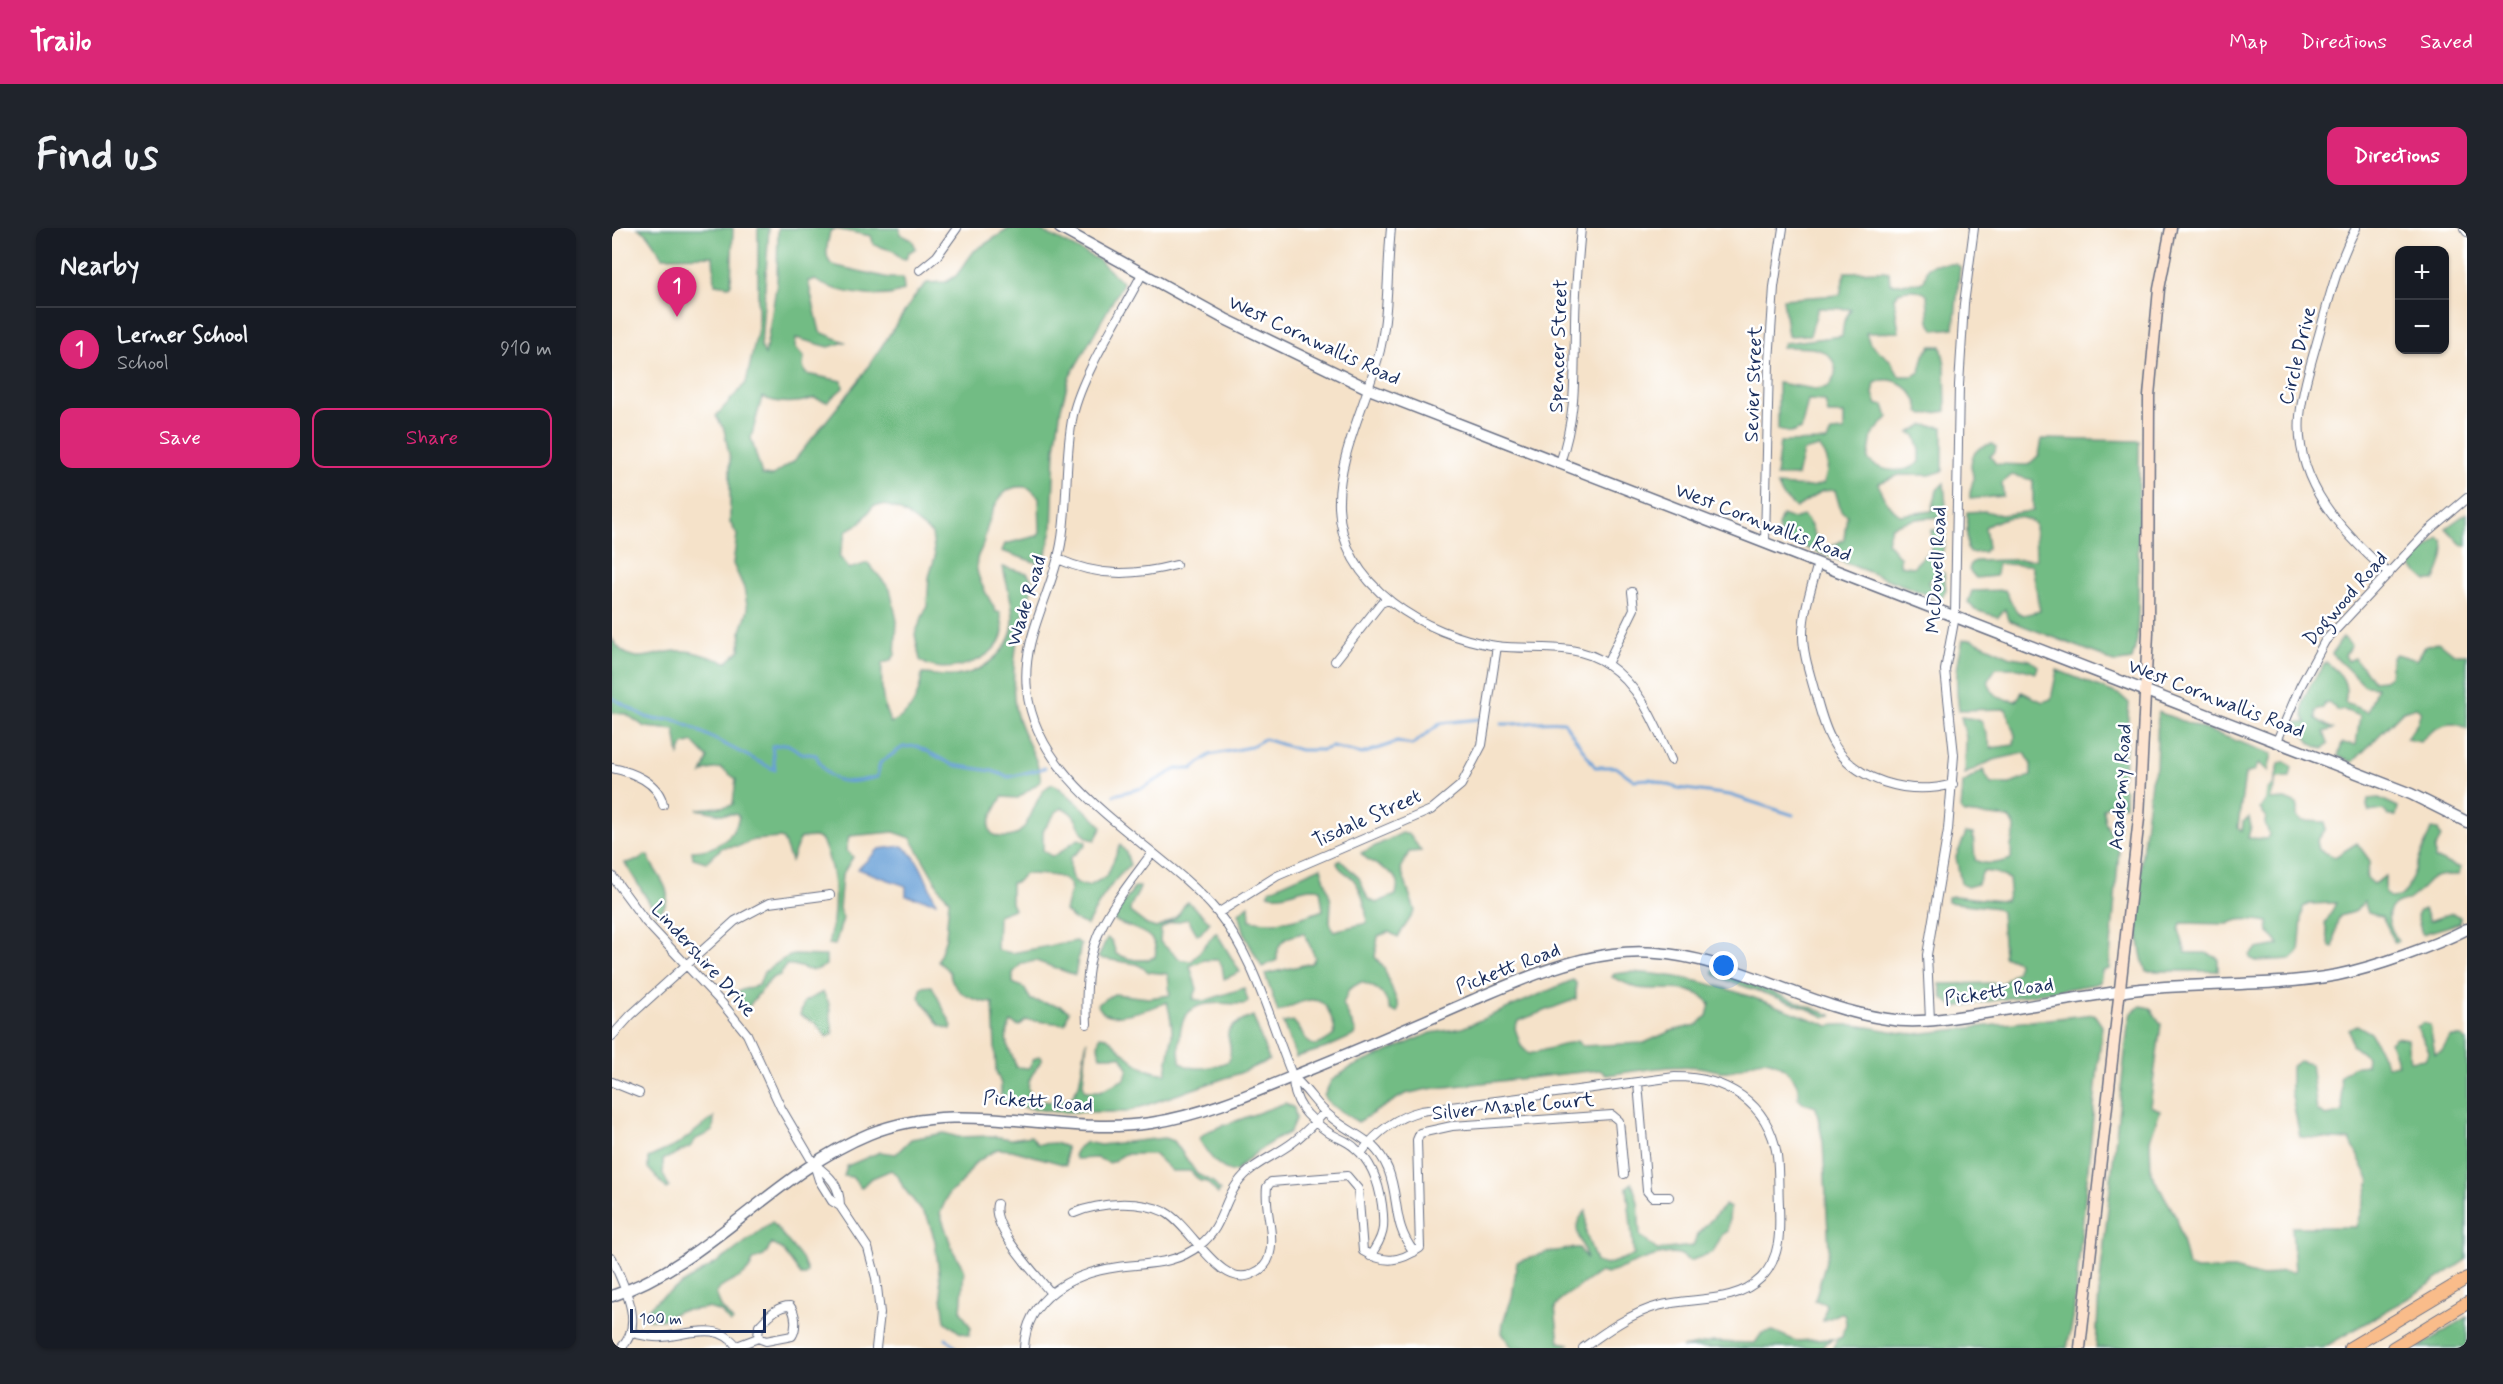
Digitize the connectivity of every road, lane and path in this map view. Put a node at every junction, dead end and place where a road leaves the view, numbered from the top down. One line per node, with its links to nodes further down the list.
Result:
1 (957, 228): 11 (street)
2 (1060, 228): 12 (street, West Cornwallis Road)
3 (1391, 228): 13 (street)
4 (1581, 228): 14 (street, Spencer Street)
5 (1783, 228): 16 (street, Sevier Street)
6 (1974, 228): 23 (street, McDowell Road)
7 (2171, 228): 27 (main road, Academy Road)
8 (2356, 228): 20 (street, Circle Drive)
9 (2464, 228): 10 (street)
10 (2467, 232)
11 (920, 270)
12 (1142, 274): 13 (street, West Cornwallis Road); 17 (street, Wade Road)
13 (1369, 389): 14 (street, West Cornwallis Road); 22 (street)
14 (1560, 463): 16 (street, West Cornwallis Road)
15 (2467, 498): 20 (street, Dogwood Road)
16 (1765, 542): 18 (street, West Cornwallis Road)
17 (1058, 559): 19 (street); 34 (street, Wade Road)
18 (1818, 563): 23 (street, West Cornwallis Road); 31 (street)
19 (1176, 565)
20 (2389, 574): 28 (street, Dogwood Road)
21 (1632, 592): 26 (street)
22 (1388, 600): 24 (street); 25 (street)
23 (1955, 616): 27 (street, West Cornwallis Road); 31 (street, McDowell Road)
24 (1497, 646): 26 (street); 37 (street, Tisdale Street)
25 (1335, 661)
26 (1608, 664): 29 (street)
27 (2146, 690): 28 (street, West Cornwallis Road); 40 (main road, Academy Road)
28 (2277, 741): 33 (street, West Cornwallis Road)
29 (1671, 760)
30 (612, 768): 32 (street)
31 (1953, 784): 41 (street, McDowell Road)
32 (663, 805)
33 (2467, 822)
34 (1152, 853): 37 (street, Wade Road); 42 (street)
35 (613, 882): 39 (street, Lindershire Drive)
36 (830, 895): 39 (street)
37 (1218, 913): 44 (street, Wade Road)
38 (2467, 929): 40 (street, Pickett Road)
39 (685, 964): 43 (street); 52 (street, Lindershire Drive)
40 (2120, 993): 41 (street, Pickett Road); 76 (main road, Academy Road)
41 (1930, 1020): 44 (street, Pickett Road)
42 (1087, 1024)
43 (612, 1036)
44 (1293, 1077): 48 (street); 49 (street, Wade Road); 52 (street, Pickett Road)
45 (612, 1082): 47 (street)
46 (1638, 1083): 50 (street); 56 (street); 75 (street)
47 (639, 1093)
48 (1325, 1112): 49 (street); 50 (street)
49 (1316, 1122): 51 (street, Wade Road); 60 (street)
50 (1370, 1142): 51 (street); 61 (street)
51 (1361, 1153): 62 (street)
52 (814, 1164): 54 (street); 55 (street); 65 (street, Pickett Road)
53 (1624, 1174): 61 (street, Silver Maple Court)
54 (837, 1186): 55 (street); 58 (street)
55 (826, 1193): 58 (street)
56 (1670, 1197)
57 (997, 1204): 66 (street)
58 (840, 1206): 73 (street)
59 (1074, 1213): 60 (street)
60 (1200, 1245): 62 (street); 66 (street)
61 (1414, 1252): 62 (street)
62 (1370, 1256)
63 (612, 1258): 65 (street)
64 (2467, 1278): 77 (main road)
65 (626, 1292): 67 (street, Pickett Road); 69 (street)
66 (1050, 1292): 74 (street)
67 (612, 1296)
68 (2467, 1303): 78 (main road)
69 (633, 1333): 71 (street); 72 (street)
70 (758, 1338): 70 (street); 71 (street)
71 (737, 1347)
72 (621, 1348)
73 (876, 1348)
74 (1024, 1348)
75 (1583, 1348)
76 (2080, 1348)
77 (2350, 1348)
78 (2392, 1348)

